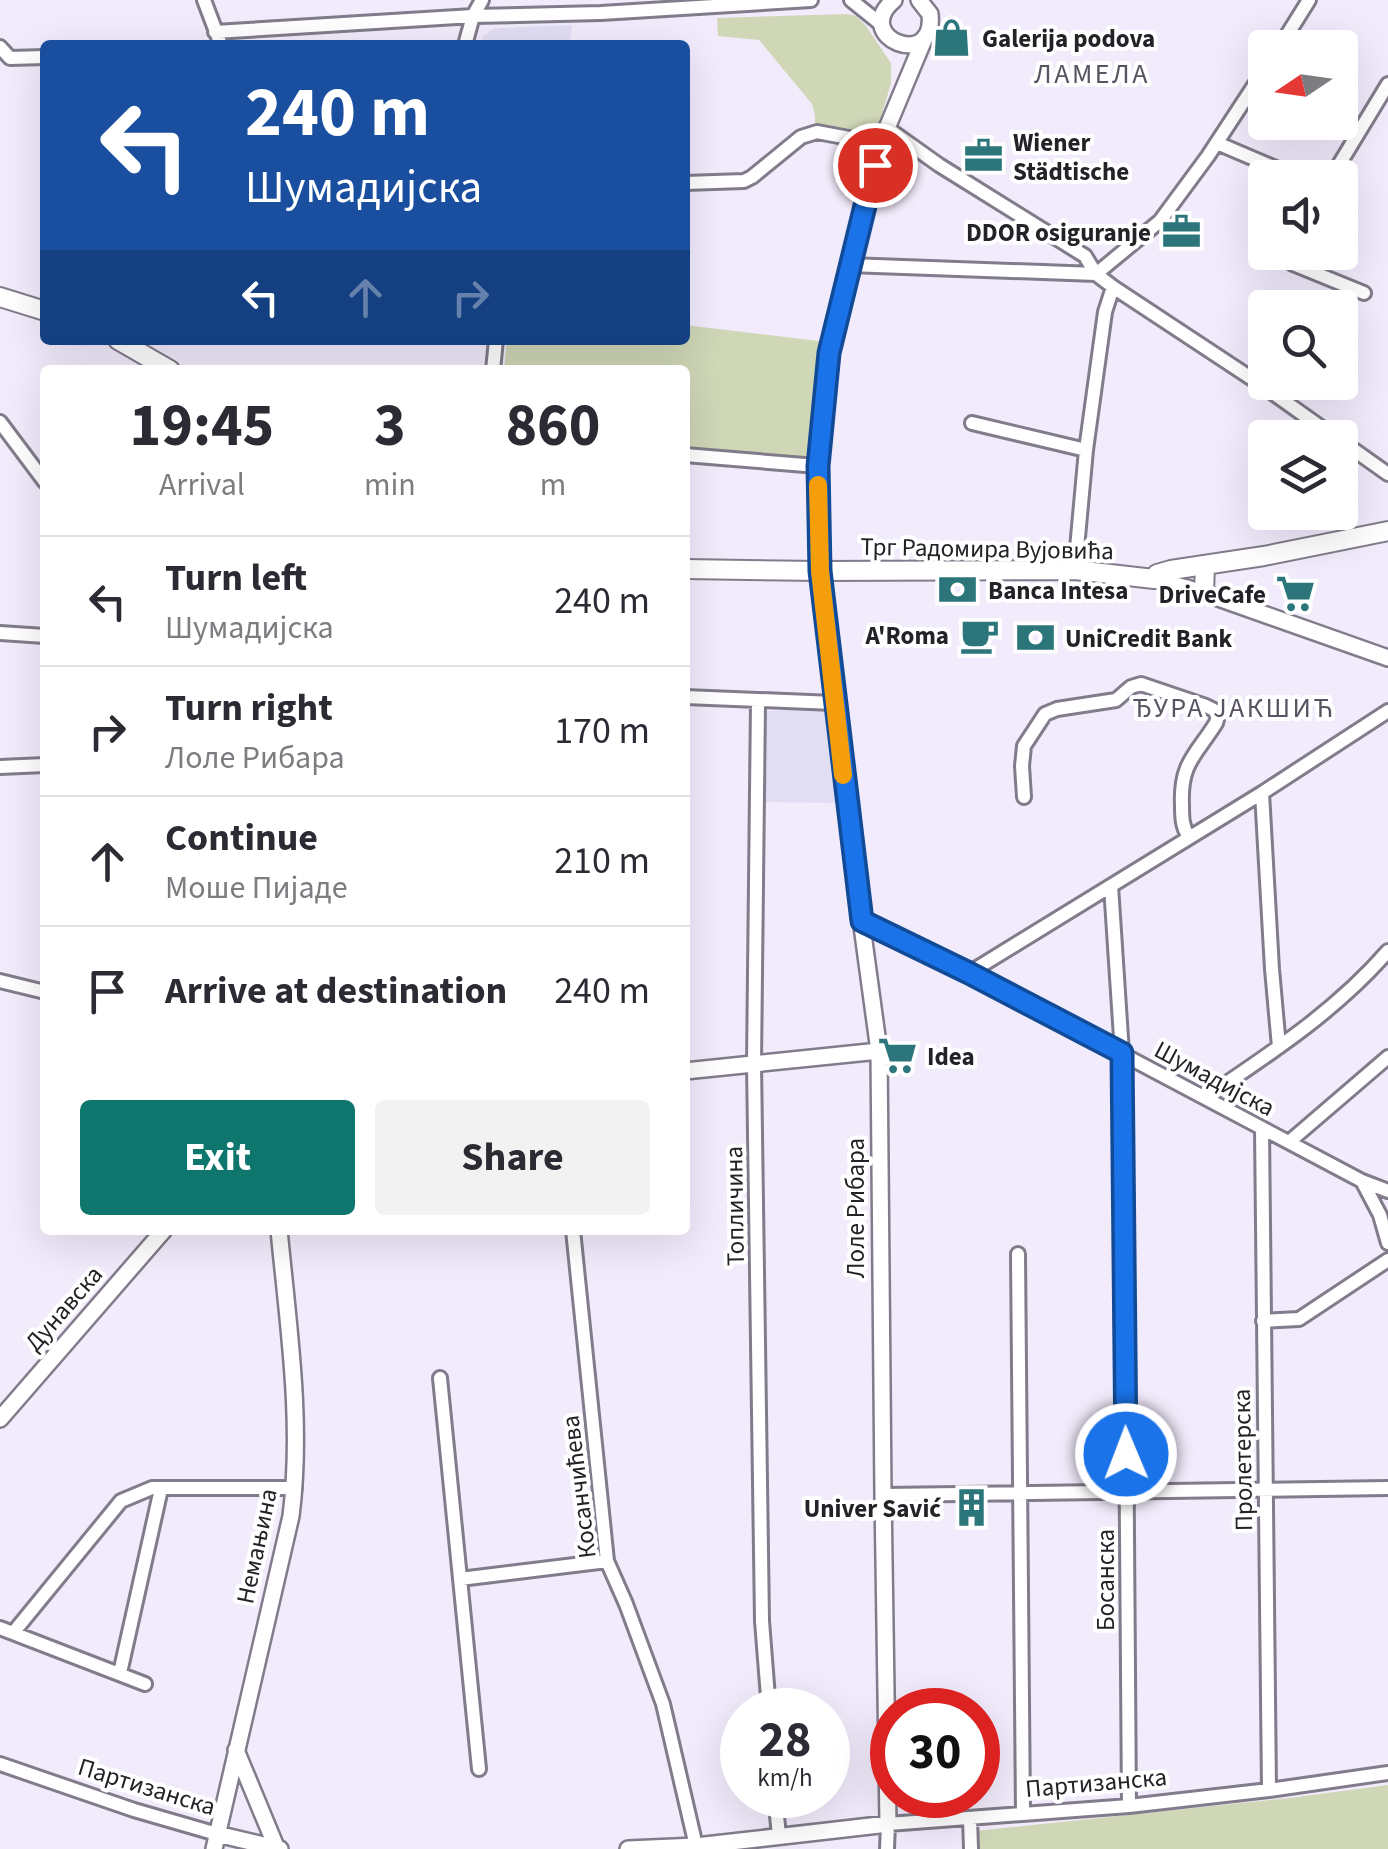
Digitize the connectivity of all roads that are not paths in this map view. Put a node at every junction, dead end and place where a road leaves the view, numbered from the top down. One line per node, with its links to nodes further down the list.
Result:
1 (204, 0): 14 (street)
2 (482, 0): 9 (street)
3 (811, 0): 9 (street)
4 (852, 0): 11 (street)
5 (894, 0): 11 (street)
6 (919, 0): 10 (street)
7 (1309, 0): 12 (street)
8 (940, 1): 10 (street, Лоле Рибара)
9 (473, 16): 14 (street); 15 (street)
10 (931, 20): 13 (street, Лоле Рибара)
11 (882, 25): 16 (street)
12 (1290, 30)
13 (926, 37): 16 (street); 19 (street, Лоле Рибара)
14 (218, 38)
15 (466, 40)
16 (895, 43): 19 (street)
17 (0, 47): 18 (street)
18 (40, 56)
19 (906, 80): 22 (street, Лоле Рибара)
20 (1388, 84): 25 (street)
21 (1248, 95): 23 (street)
22 (884, 136): 26 (street); 27 (street, Лоле Рибара); 29 (street)
23 (1217, 143): 24 (street); 29 (street)
24 (1257, 160)
25 (1342, 160)
26 (690, 183)
27 (849, 265): 29 (street); 42 (street, Лоле Рибара)
28 (1308, 270): 31 (street)
29 (1096, 274): 30 (street)
30 (1113, 286): 36 (street); 39 (street)
31 (1364, 293)
32 (0, 297): 33 (main road)
33 (40, 309)
34 (127, 345): 35 (main road)
35 (161, 365)
36 (1311, 420)
37 (0, 422): 44 (street)
38 (972, 423): 39 (street)
39 (1086, 450): 48 (street)
40 (1358, 453): 43 (street)
41 (690, 455): 42 (street)
42 (818, 466): 49 (street, Лоле Рибара)
43 (1388, 474)
44 (40, 475)
45 (1388, 531): 46 (main road)
46 (1205, 565): 50 (main road); 51 (main road)
47 (690, 569): 49 (main road, Трг Радомира Вујовића)
48 (1074, 570): 49 (main road, Трг Радомира Вујовића); 50 (main road, Трг Радомира Вујовића)
49 (820, 571): 57 (street, Лоле Рибара)
50 (1154, 579): 51 (street)
51 (1204, 594): 54 (street)
52 (0, 633): 53 (street)
53 (40, 636)
54 (1388, 658)
55 (690, 698): 56 (street)
56 (758, 702): 57 (street); 74 (street, Топличина)
57 (834, 703): 65 (street, Лоле Рибара)
58 (1388, 711): 61 (street)
59 (40, 765): 60 (street)
60 (0, 768)
61 (1262, 794): 63 (street); 70 (street)
62 (1024, 797): 63 (street)
63 (1189, 837): 64 (street)
64 (1111, 886): 67 (street); 72 (street, Босанска)
65 (862, 921): 67 (street, Шумадијска); 71 (street, Лоле Рибара)
66 (1388, 951): 70 (street)
67 (969, 973): 72 (street, Шумадијска)
68 (0, 981): 69 (street)
69 (40, 991)
70 (1279, 1048): 76 (street)
71 (880, 1051): 74 (street); 96 (street, Лоле Рибара)
72 (1122, 1053): 76 (street, Шумадијска); 94 (street, Босанска)
73 (1388, 1058): 78 (street)
74 (754, 1064): 75 (street); 102 (street, Топличина)
75 (690, 1070)
76 (1206, 1096): 77 (street, Шумадијска)
77 (1262, 1128): 78 (street, Шумадијска); 87 (street, Пролетерска)
78 (1289, 1142): 79 (street, Шумадијска)
79 (1362, 1181): 80 (street, Шумадијска); 81 (street)
80 (1388, 1191)
81 (1387, 1231)
82 (160, 1235): 89 (street, Дунавска)
83 (279, 1235): 90 (street, Немањина)
84 (574, 1235): 97 (street, Косанчићева)
85 (1018, 1254): 95 (street)
86 (1388, 1260): 87 (street)
87 (1263, 1321): 93 (street, Пролетерска)
88 (440, 1378): 98 (street)
89 (0, 1419)
90 (295, 1488): 92 (street); 103 (street, Немањина)
91 (1388, 1488): 93 (street)
92 (161, 1489): 99 (street); 100 (street)
93 (1266, 1490): 94 (street); 107 (street, Пролетерска)
94 (1127, 1492): 95 (street); 108 (street, Босанска)
95 (1019, 1493): 96 (street); 109 (street)
96 (882, 1496): 113 (street, Лоле Рибара)
97 (606, 1561): 98 (street); 116 (street, Косанчићева)
98 (460, 1578): 105 (street)
99 (6, 1631): 100 (street)
100 (120, 1673): 101 (street)
101 (145, 1684)
102 (767, 1688)
103 (236, 1750): 115 (street, Немањина); 118 (street)
104 (0, 1764): 115 (street, Партизанска)
105 (479, 1769)
106 (1388, 1773): 107 (street, Партизанска)
107 (1269, 1790): 108 (street, Партизанска)
108 (1129, 1806): 109 (street, Партизанска)
109 (1023, 1814): 110 (street, Партизанска)
110 (1000, 1816)
111 (778, 1818): 114 (street)
112 (970, 1818): 113 (street, Партизанска); 121 (street)
113 (888, 1824): 114 (street, Партизанска); 120 (street, Лоле Рибара)
114 (779, 1836): 117 (street, Партизанска)
115 (215, 1842): 118 (street, Партизанска)
116 (696, 1846): 117 (street, Партизанска); 119 (street, Партизанска)
117 (726, 1846)
118 (278, 1849)
119 (628, 1849)
120 (887, 1849)
121 (972, 1849)

